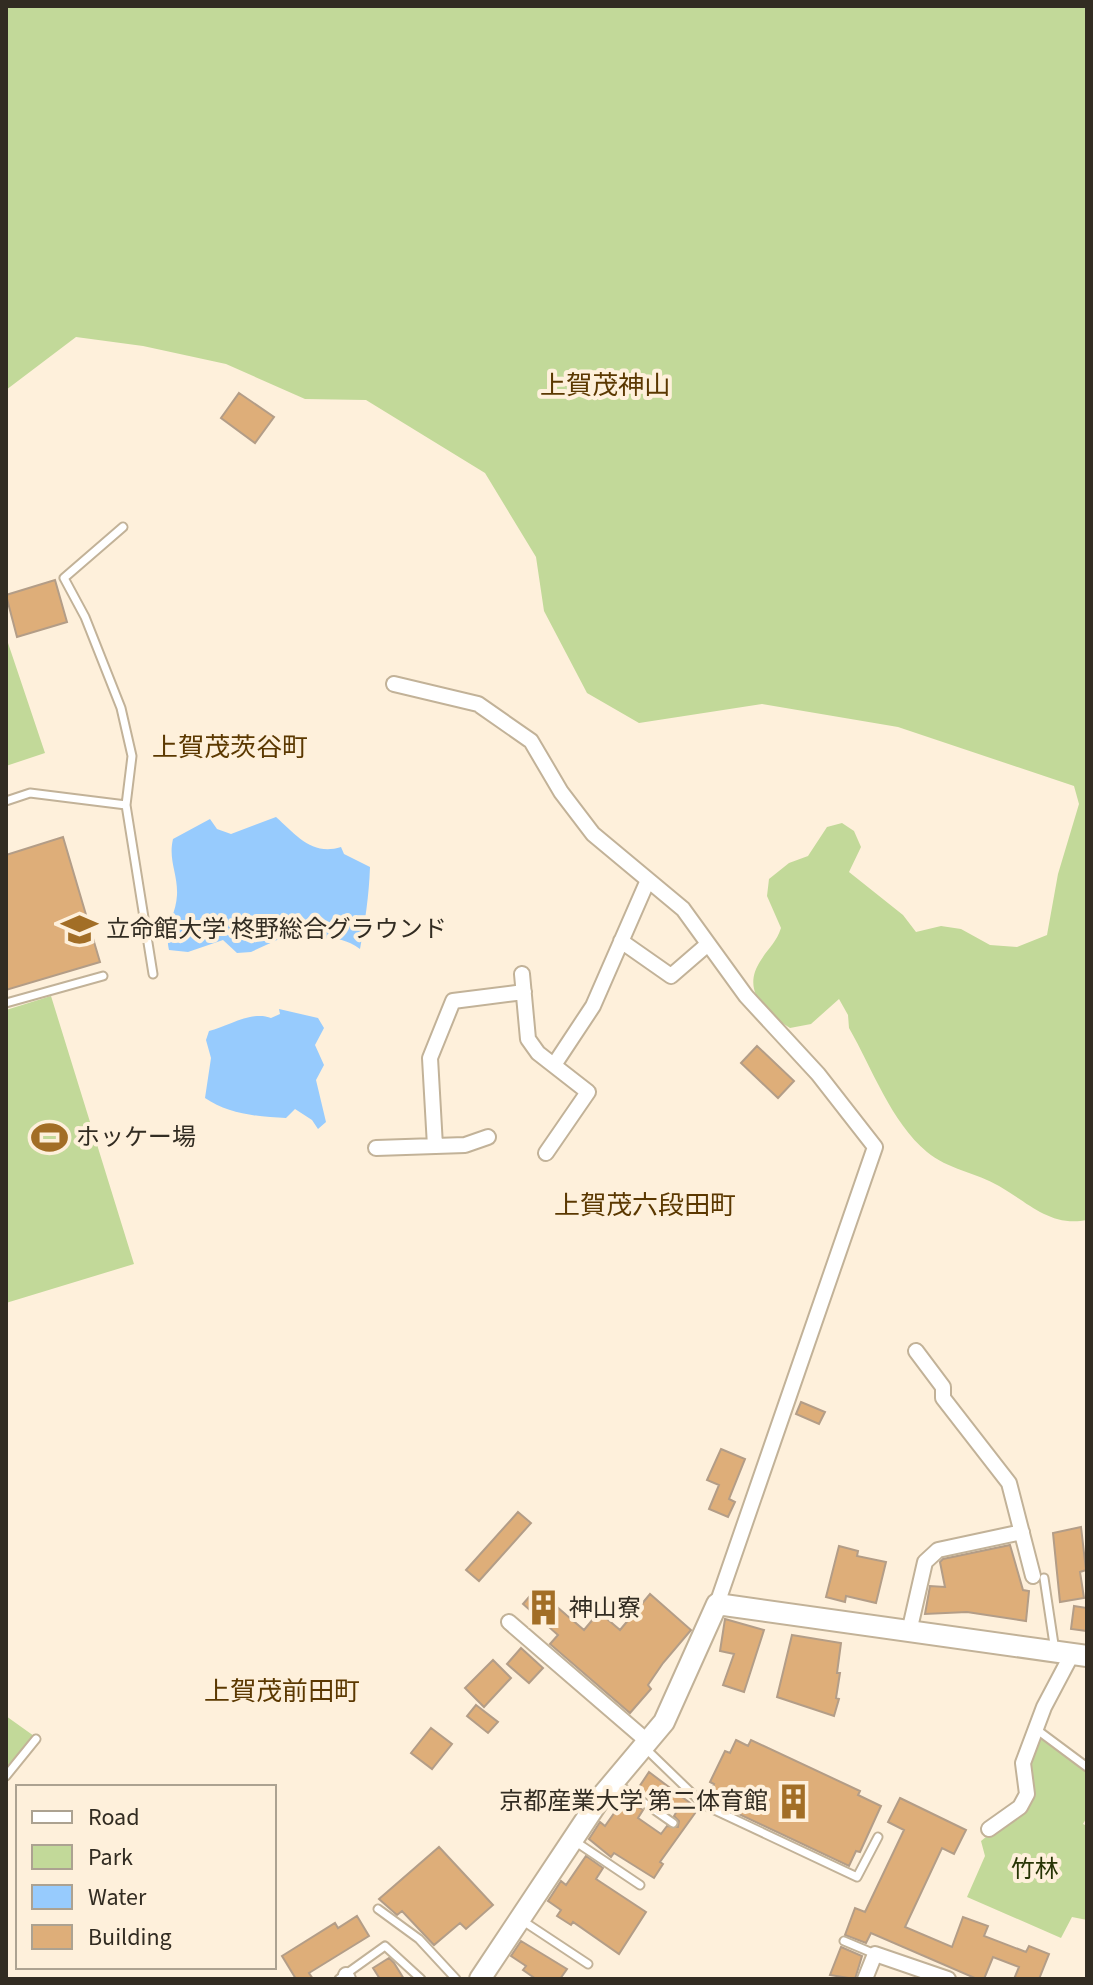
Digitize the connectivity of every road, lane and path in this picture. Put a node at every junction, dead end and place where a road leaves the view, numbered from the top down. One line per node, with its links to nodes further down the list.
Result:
1 (123, 527): 4 (lane)
2 (394, 684): 5 (street)
3 (6, 801): 4 (lane)
4 (126, 805): 8 (lane)
5 (648, 880): 6 (street); 7 (street)
6 (621, 941): 7 (street); 13 (street)
7 (708, 944): 21 (street)
8 (153, 974)
9 (522, 974): 11 (street)
10 (103, 976): 12 (lane)
11 (524, 992): 13 (street); 15 (street)
12 (6, 1003)
13 (554, 1065): 17 (street)
14 (488, 1137): 15 (street)
15 (435, 1146): 16 (street)
16 (376, 1148)
17 (546, 1153)
18 (916, 1351): 19 (street)
19 (1022, 1532): 20 (street); 23 (street)
20 (1039, 1577): 24 (lane)
21 (717, 1604): 23 (street); 27 (street)
22 (509, 1622): 27 (street)
23 (909, 1632): 24 (street)
24 (1072, 1654): 25 (street)
25 (1036, 1729): 28 (lane); 32 (street)
26 (36, 1739): 29 (lane)
27 (645, 1744): 30 (street); 33 (lane)
28 (1087, 1767)
29 (6, 1776)
30 (613, 1781): 31 (lane); 34 (street)
31 (673, 1823)
32 (989, 1829)
33 (878, 1837)
34 (572, 1840): 35 (lane); 37 (street)
35 (640, 1885)
36 (378, 1909): 43 (lane)
37 (520, 1919): 40 (lane); 44 (street)
38 (844, 1941): 39 (lane)
39 (875, 1954): 45 (street); 46 (street)
40 (588, 1964)
41 (344, 1978): 42 (lane)
42 (421, 1979)
43 (456, 1979)
44 (480, 1979)
45 (865, 1979)
46 (948, 1979)

